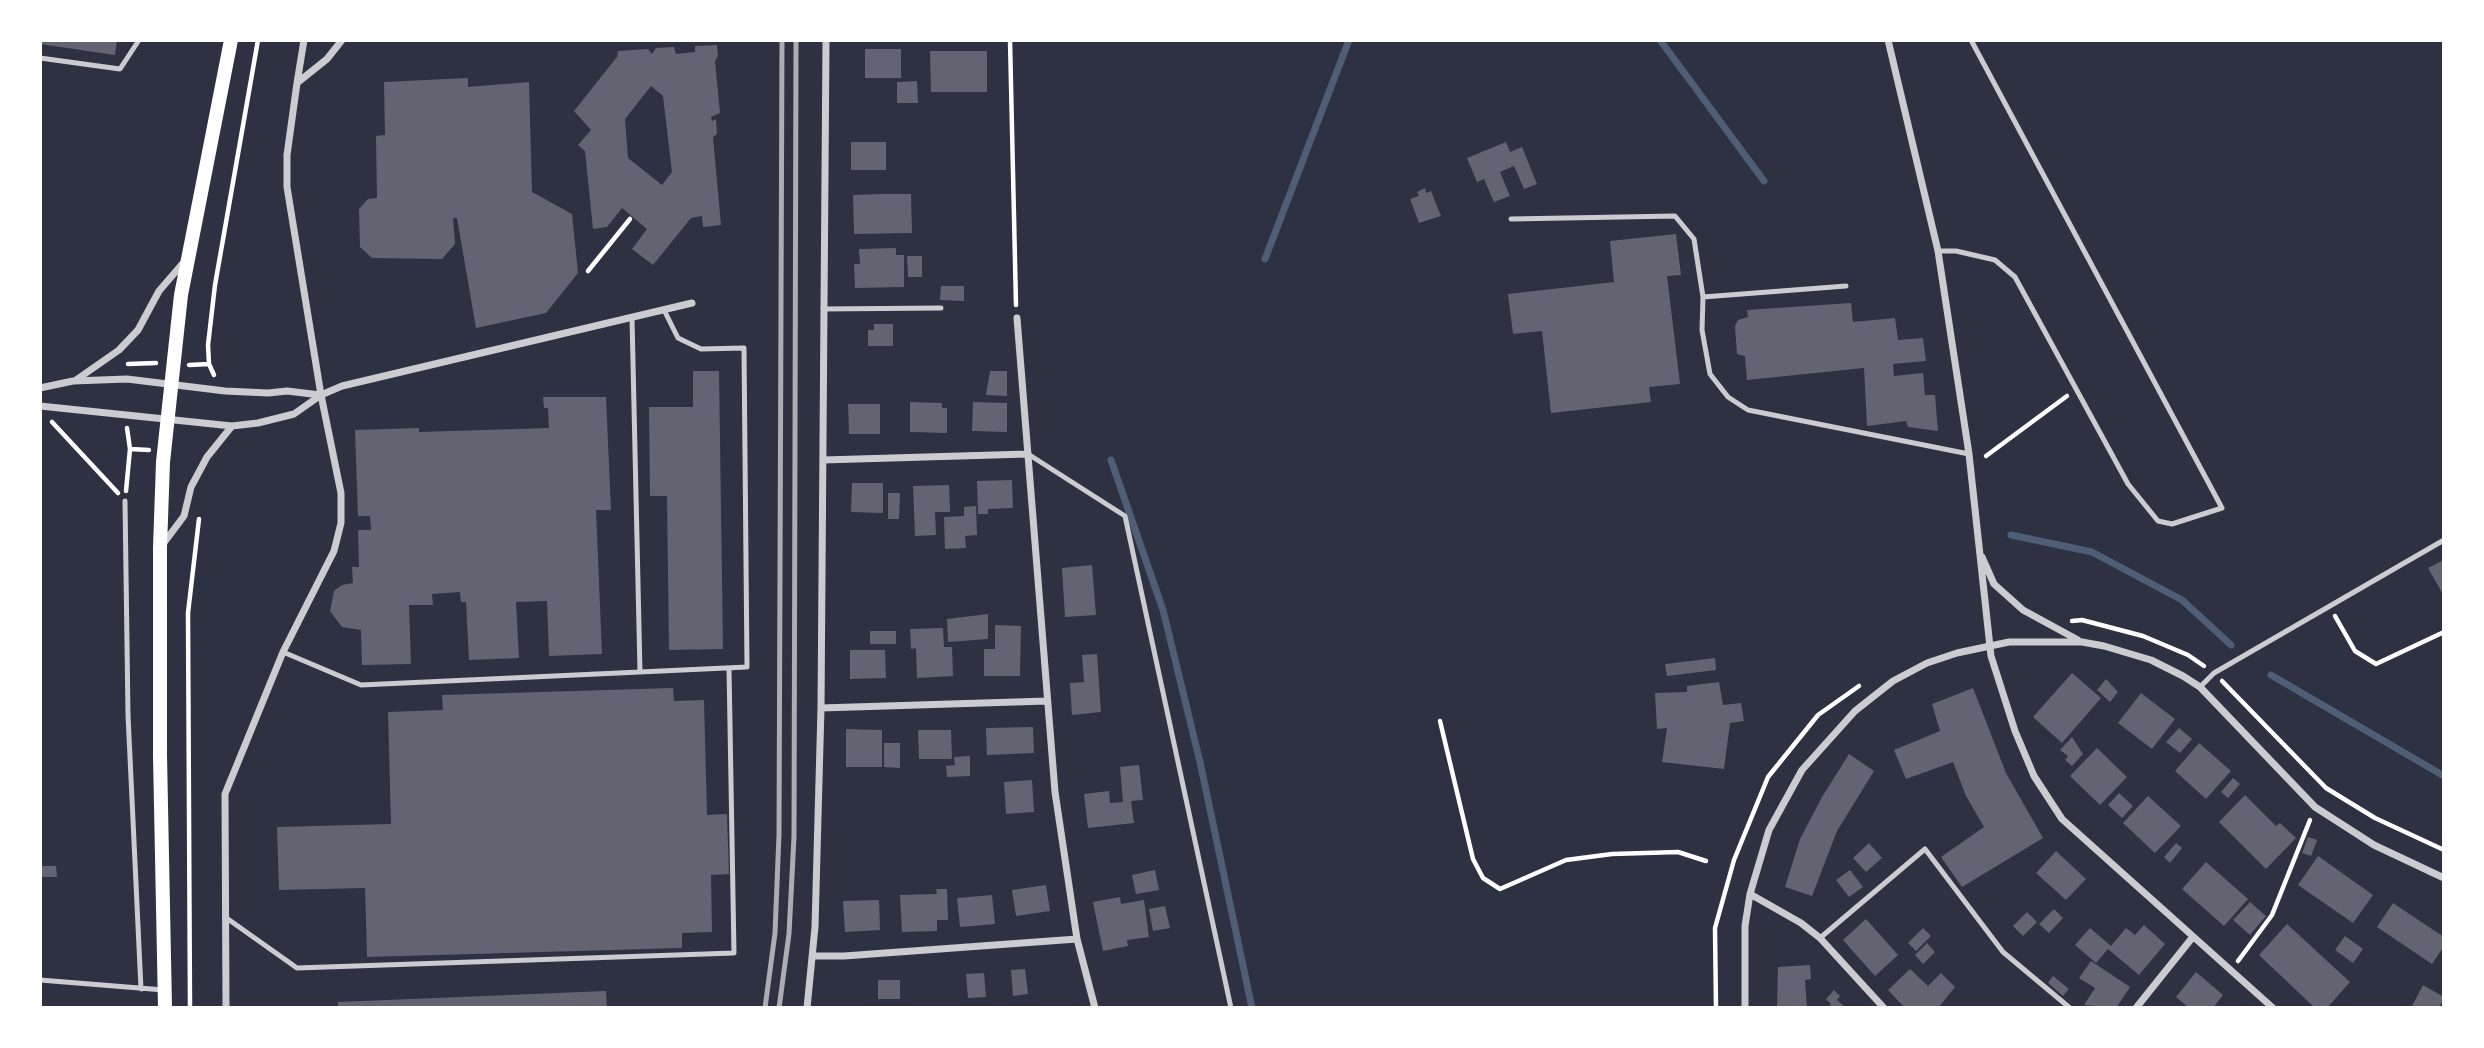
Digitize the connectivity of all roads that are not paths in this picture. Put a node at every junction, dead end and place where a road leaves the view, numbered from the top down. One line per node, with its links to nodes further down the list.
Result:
1 (139, 40): 8 (lane)
2 (231, 40): 12 (main road)
3 (304, 40): 9 (street)
4 (342, 40): 9 (street)
5 (826, 40): 17 (street)
6 (1888, 40): 11 (street)
7 (1971, 40): 11 (lane)
8 (40, 58)
9 (297, 83): 24 (street)
10 (1511, 219): 14 (lane)
11 (1938, 251): 29 (street)
12 (189, 256): 21 (street); 22 (main road)
13 (1846, 286): 14 (lane)
14 (1703, 297): 29 (lane)
15 (692, 303): 18 (street)
16 (941, 308): 17 (lane)
17 (823, 309): 30 (street)
18 (664, 310): 19 (street); 38 (lane)
19 (632, 318): 24 (street); 39 (lane)
20 (1017, 318): 28 (street)
21 (73, 381): 22 (street); 23 (street)
22 (170, 384): 24 (street); 26 (main road)
23 (40, 388)
24 (321, 395): 27 (street); 37 (street)
25 (40, 406): 26 (street)
26 (167, 421): 27 (street); 33 (main road)
27 (232, 426): 33 (street)
28 (1028, 454): 30 (street); 41 (street); 59 (lane)
29 (1969, 454): 34 (street)
30 (823, 460): 42 (street)
31 (125, 501): 53 (lane)
32 (2444, 540): 40 (lane)
33 (160, 548): 54 (main road)
34 (1979, 551): 35 (street); 36 (street)
35 (2082, 642): 36 (street); 40 (street)
36 (1989, 646): 44 (street); 47 (street)
37 (283, 652): 39 (lane); 45 (street)
38 (729, 668): 39 (lane); 51 (lane)
39 (640, 672)
40 (2200, 687): 43 (street)
41 (1047, 701): 42 (street); 48 (street)
42 (821, 708): 50 (street)
43 (2444, 878)
44 (1750, 894): 46 (street); 60 (street)
45 (225, 917): 51 (lane); 56 (street)
46 (1820, 938): 61 (street); 62 (lane)
47 (2192, 938): 63 (street); 64 (street)
48 (1077, 939): 50 (street); 58 (street)
49 (435, 955): 51 (lane)
50 (813, 956): 57 (street)
51 (430, 964)
52 (40, 980): 53 (lane)
53 (141, 989): 54 (lane)
54 (164, 990): 55 (main road)
55 (165, 1008)
56 (226, 1008)
57 (807, 1008)
58 (1095, 1008)
59 (1231, 1008)
60 (1745, 1008)
61 (1884, 1008)
62 (2070, 1008)
63 (2136, 1008)
64 (2273, 1008)

